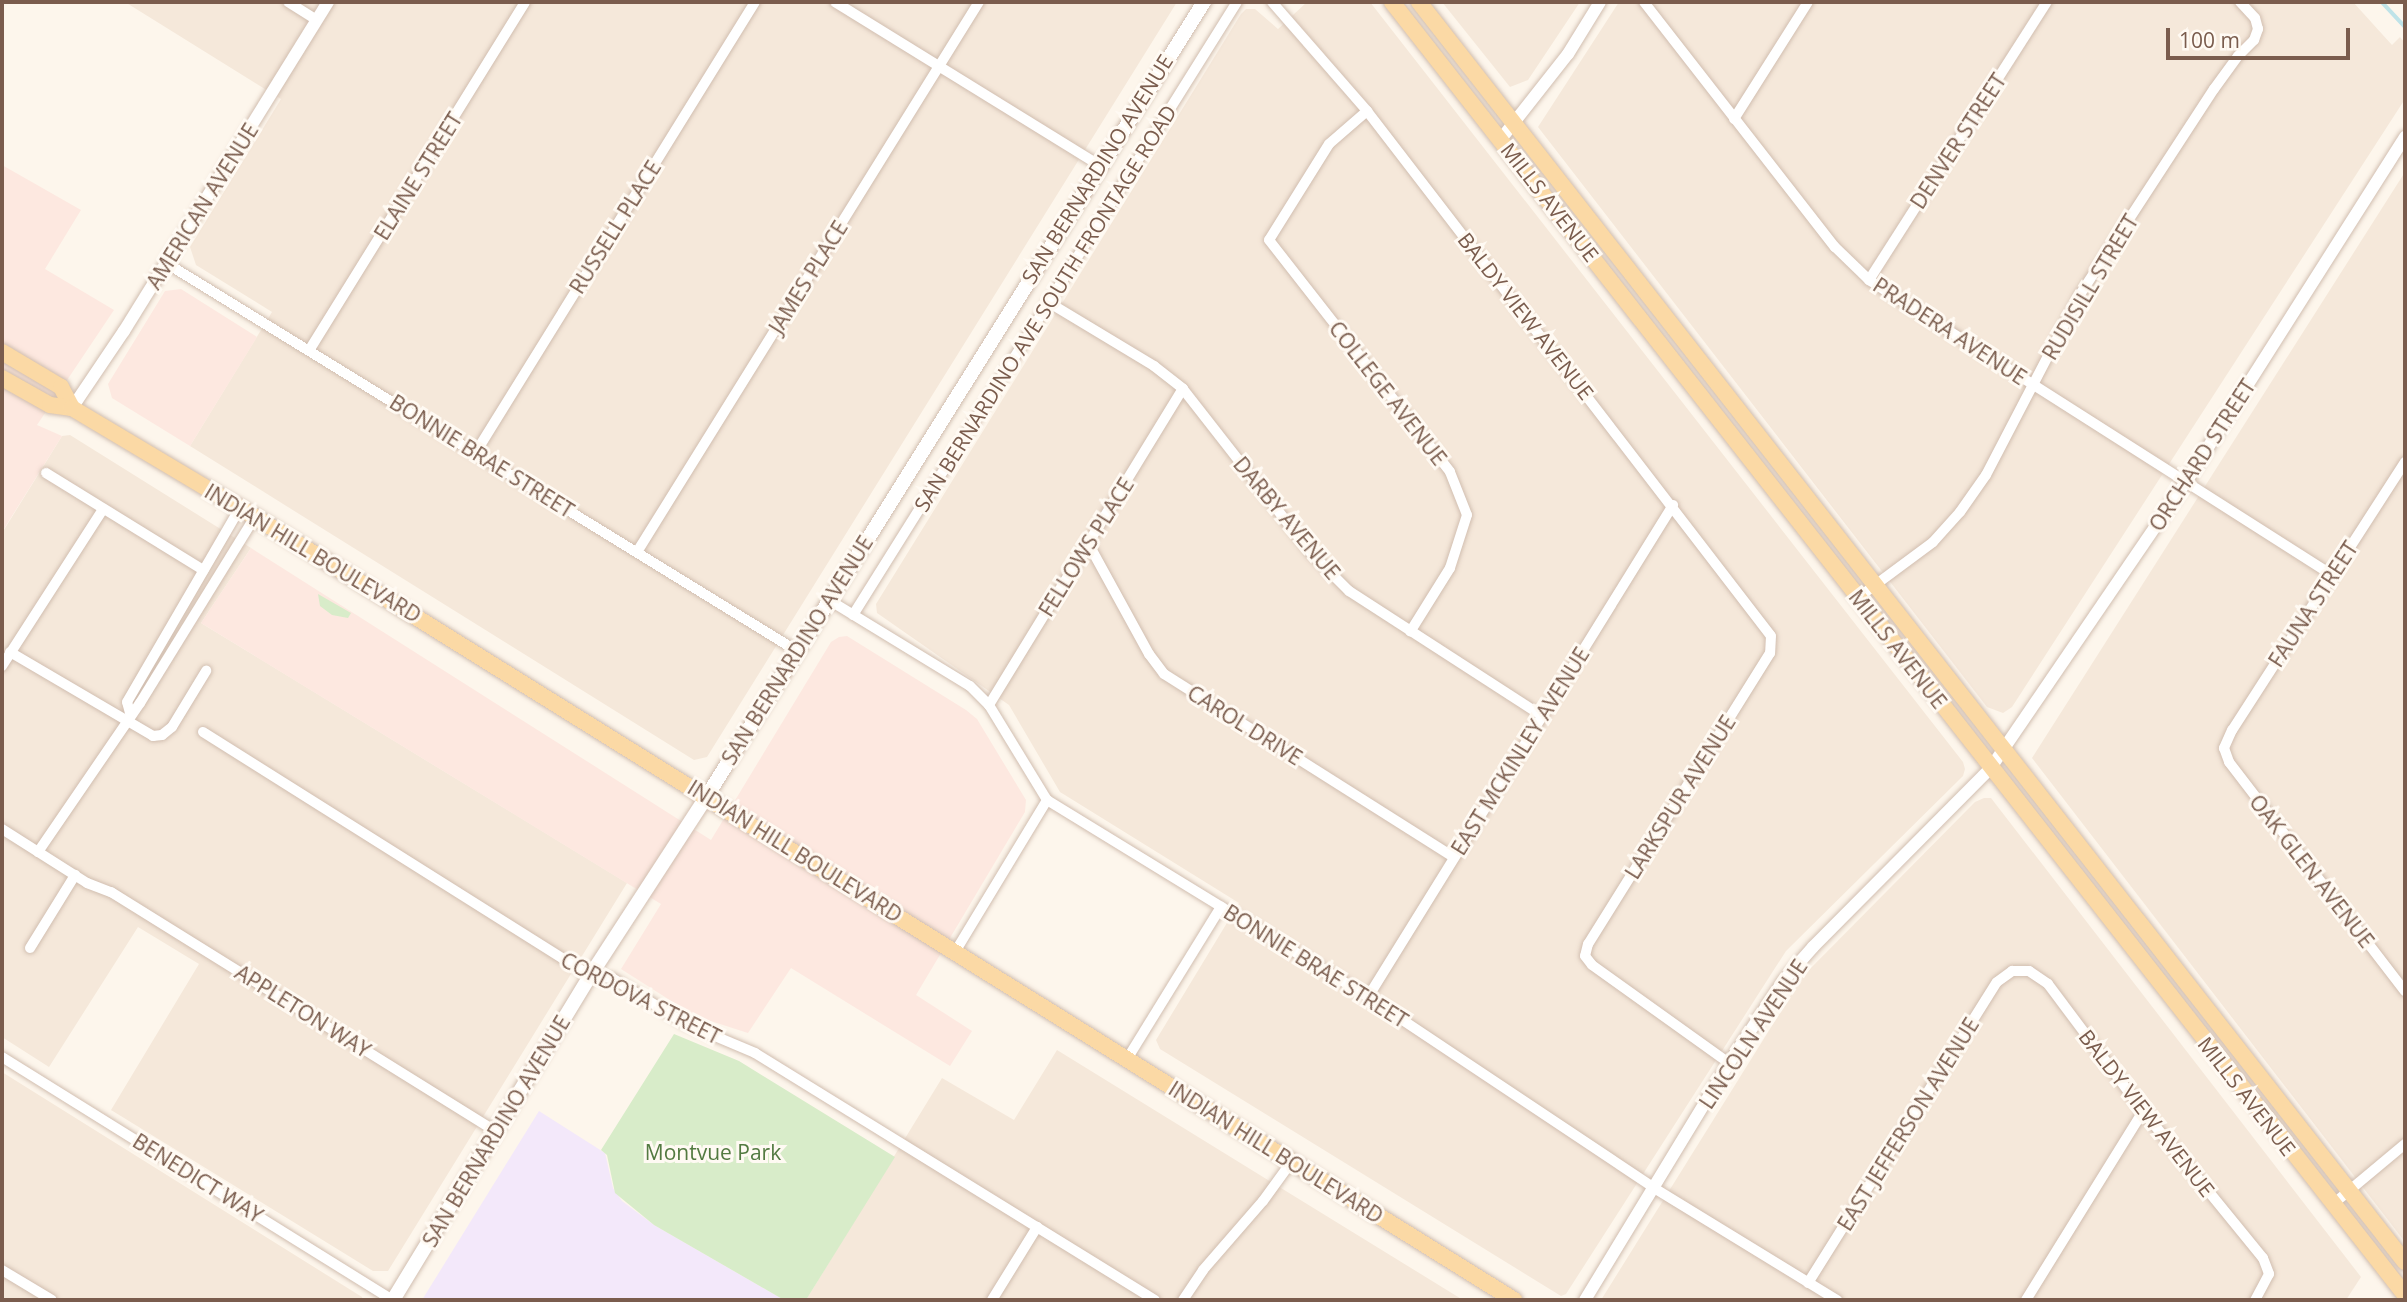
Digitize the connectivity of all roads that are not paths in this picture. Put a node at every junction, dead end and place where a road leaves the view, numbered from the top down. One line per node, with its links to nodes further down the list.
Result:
1 (288, 2): 17 (street)
2 (328, 2): 17 (street, AMERICAN AVENUE)
3 (525, 2): 28 (street, ELAINE STREET)
4 (755, 2): 34 (street, RUSSELL PLACE)
5 (835, 2): 18 (street)
6 (979, 2): 18 (street, JAMES PLACE)
7 (1204, 2): 24 (main road, SAN BERNARDINO AVENUE)
8 (1237, 2): 27 (street, SAN BERNARDINO AVE SOUTH FRONTAGE ROAD)
9 (1272, 2): 19 (street, BALDY VIEW AVENUE)
10 (1392, 2): 23 (main road, MILLS AVENUE)
11 (1419, 2): 21 (main road, MILLS AVENUE)
12 (1601, 2): 21 (street)
13 (1644, 2): 20 (street, PRADERA AVENUE)
14 (1808, 2): 20 (street)
15 (2047, 2): 26 (street, DENVER STREET)
16 (2240, 2): 31 (street, RUDISILL STREET)
17 (317, 20): 25 (street, AMERICAN AVENUE)
18 (939, 65): 24 (street); 42 (street, JAMES PLACE)
19 (1367, 111): 38 (street, BALDY VIEW AVENUE); 49 (street, COLLEGE AVENUE)
20 (1734, 118): 26 (street, PRADERA AVENUE)
21 (1514, 122): 23 (street); 45 (main road, MILLS AVENUE)
22 (2405, 136): 37 (street, ORCHARD STREET)
23 (1501, 139): 46 (main road, MILLS AVENUE)
24 (1099, 165): 47 (main road, SAN BERNARDINO AVENUE)
25 (166, 263): 28 (street, BONNIE BRAE STREET); 33 (street, AMERICAN AVENUE)
26 (1869, 280): 31 (street, PRADERA AVENUE)
27 (1048, 302): 32 (street, DARBY AVENUE); 48 (street, SAN BERNARDINO AVE SOUTH FRONTAGE ROAD)
28 (310, 349): 34 (street, BONNIE BRAE STREET)
29 (2, 352): 33 (main road)
30 (2, 378): 33 (main road)
31 (2034, 385): 37 (street, PRADERA AVENUE); 45 (street, RUDISILL STREET)
32 (1183, 389): 41 (street, FELLOWS PLACE); 49 (street, DARBY AVENUE)
33 (72, 408): 40 (main road, INDIAN HILL BOULEVARD)
34 (475, 452): 42 (street, BONNIE BRAE STREET)
35 (2405, 462): 44 (street, FAUNA STREET)
36 (46, 473): 39 (street)
37 (2186, 482): 44 (street, PRADERA AVENUE); 60 (street, ORCHARD STREET)
38 (1673, 505): 50 (street, BALDY VIEW AVENUE); 57 (street, EAST MCKINLEY AVENUE)
39 (103, 509): 43 (street); 52 (street)
40 (247, 512): 43 (street); 56 (street); 62 (main road, INDIAN HILL BOULEVARD)
41 (1088, 543): 55 (street, FELLOWS PLACE); 66 (street, CAROL DRIVE)
42 (637, 552): 51 (street, BONNIE BRAE STREET)
43 (203, 570): 56 (street)
44 (2332, 575): 59 (street, FAUNA STREET)
45 (1875, 585): 46 (street, RUDISILL STREET); 60 (main road, MILLS AVENUE)
46 (1859, 597): 61 (main road, MILLS AVENUE)
47 (828, 600): 48 (street, BONNIE BRAE STREET); 51 (main road, SAN BERNARDINO AVENUE)
48 (853, 615): 55 (street, BONNIE BRAE STREET)
49 (1410, 632): 57 (street, DARBY AVENUE)
50 (1771, 636): 77 (street, LARKSPUR AVENUE)
51 (797, 651): 62 (main road, SAN BERNARDINO AVENUE)
52 (10, 652): 53 (street); 56 (street)
53 (2, 666)
54 (206, 671): 56 (street)
55 (989, 705): 63 (street, BONNIE BRAE STREET)
56 (128, 716): 65 (street)
57 (1542, 716): 66 (street, EAST MCKINLEY AVENUE)
58 (203, 732): 72 (street, CORDOVA STREET)
59 (2224, 748): 73 (street, OAK GLEN AVENUE)
60 (2003, 751): 61 (street, ORCHARD STREET); 83 (main road, MILLS AVENUE)
61 (1990, 769): 77 (street, LINCOLN AVENUE); 84 (main road, MILLS AVENUE)
62 (707, 796): 70 (main road, INDIAN HILL BOULEVARD); 72 (main road, SAN BERNARDINO AVENUE)
63 (1047, 800): 68 (street, BONNIE BRAE STREET); 70 (street)
64 (2, 829): 65 (street, APPLETON WAY)
65 (37, 852): 67 (street, APPLETON WAY)
66 (1454, 857): 74 (street, EAST MCKINLEY AVENUE)
67 (75, 875): 69 (street); 79 (street, APPLETON WAY)
68 (1221, 907): 74 (street, BONNIE BRAE STREET); 76 (street)
69 (30, 948)
70 (955, 952): 76 (main road, INDIAN HILL BOULEVARD)
71 (2012, 971): 78 (street, BALDY VIEW AVENUE); 88 (street, EAST JEFFERSON AVENUE)
72 (590, 976): 79 (main road, SAN BERNARDINO AVENUE); 85 (street, CORDOVA STREET)
73 (2405, 991)
74 (1368, 997): 82 (street, BONNIE BRAE STREET)
75 (2, 1057): 91 (street, BENEDICT WAY)
76 (1127, 1059): 81 (main road, INDIAN HILL BOULEVARD)
77 (1729, 1063): 82 (street, LINCOLN AVENUE)
78 (2143, 1111): 98 (street); 99 (street, BALDY VIEW AVENUE)
79 (495, 1131): 91 (main road, SAN BERNARDINO AVENUE)
80 (2405, 1144): 83 (street)
81 (1292, 1161): 94 (street); 95 (main road, INDIAN HILL BOULEVARD)
82 (1654, 1188): 88 (street, BONNIE BRAE STREET); 96 (street, LINCOLN AVENUE)
83 (2348, 1192): 84 (street); 86 (main road, MILLS AVENUE)
84 (2332, 1205): 89 (main road, MILLS AVENUE)
85 (1037, 1227): 92 (street); 93 (street, CORDOVA STREET)
86 (2405, 1262)
87 (2, 1270): 90 (street)
88 (1808, 1283): 97 (street, BONNIE BRAE STREET)
89 (2405, 1295)
90 (52, 1300)
91 (393, 1300)
92 (992, 1300)
93 (1155, 1300)
94 (1183, 1300)
95 (1514, 1300)
96 (1586, 1300)
97 (1837, 1300)
98 (2026, 1300)
99 (2255, 1300)

